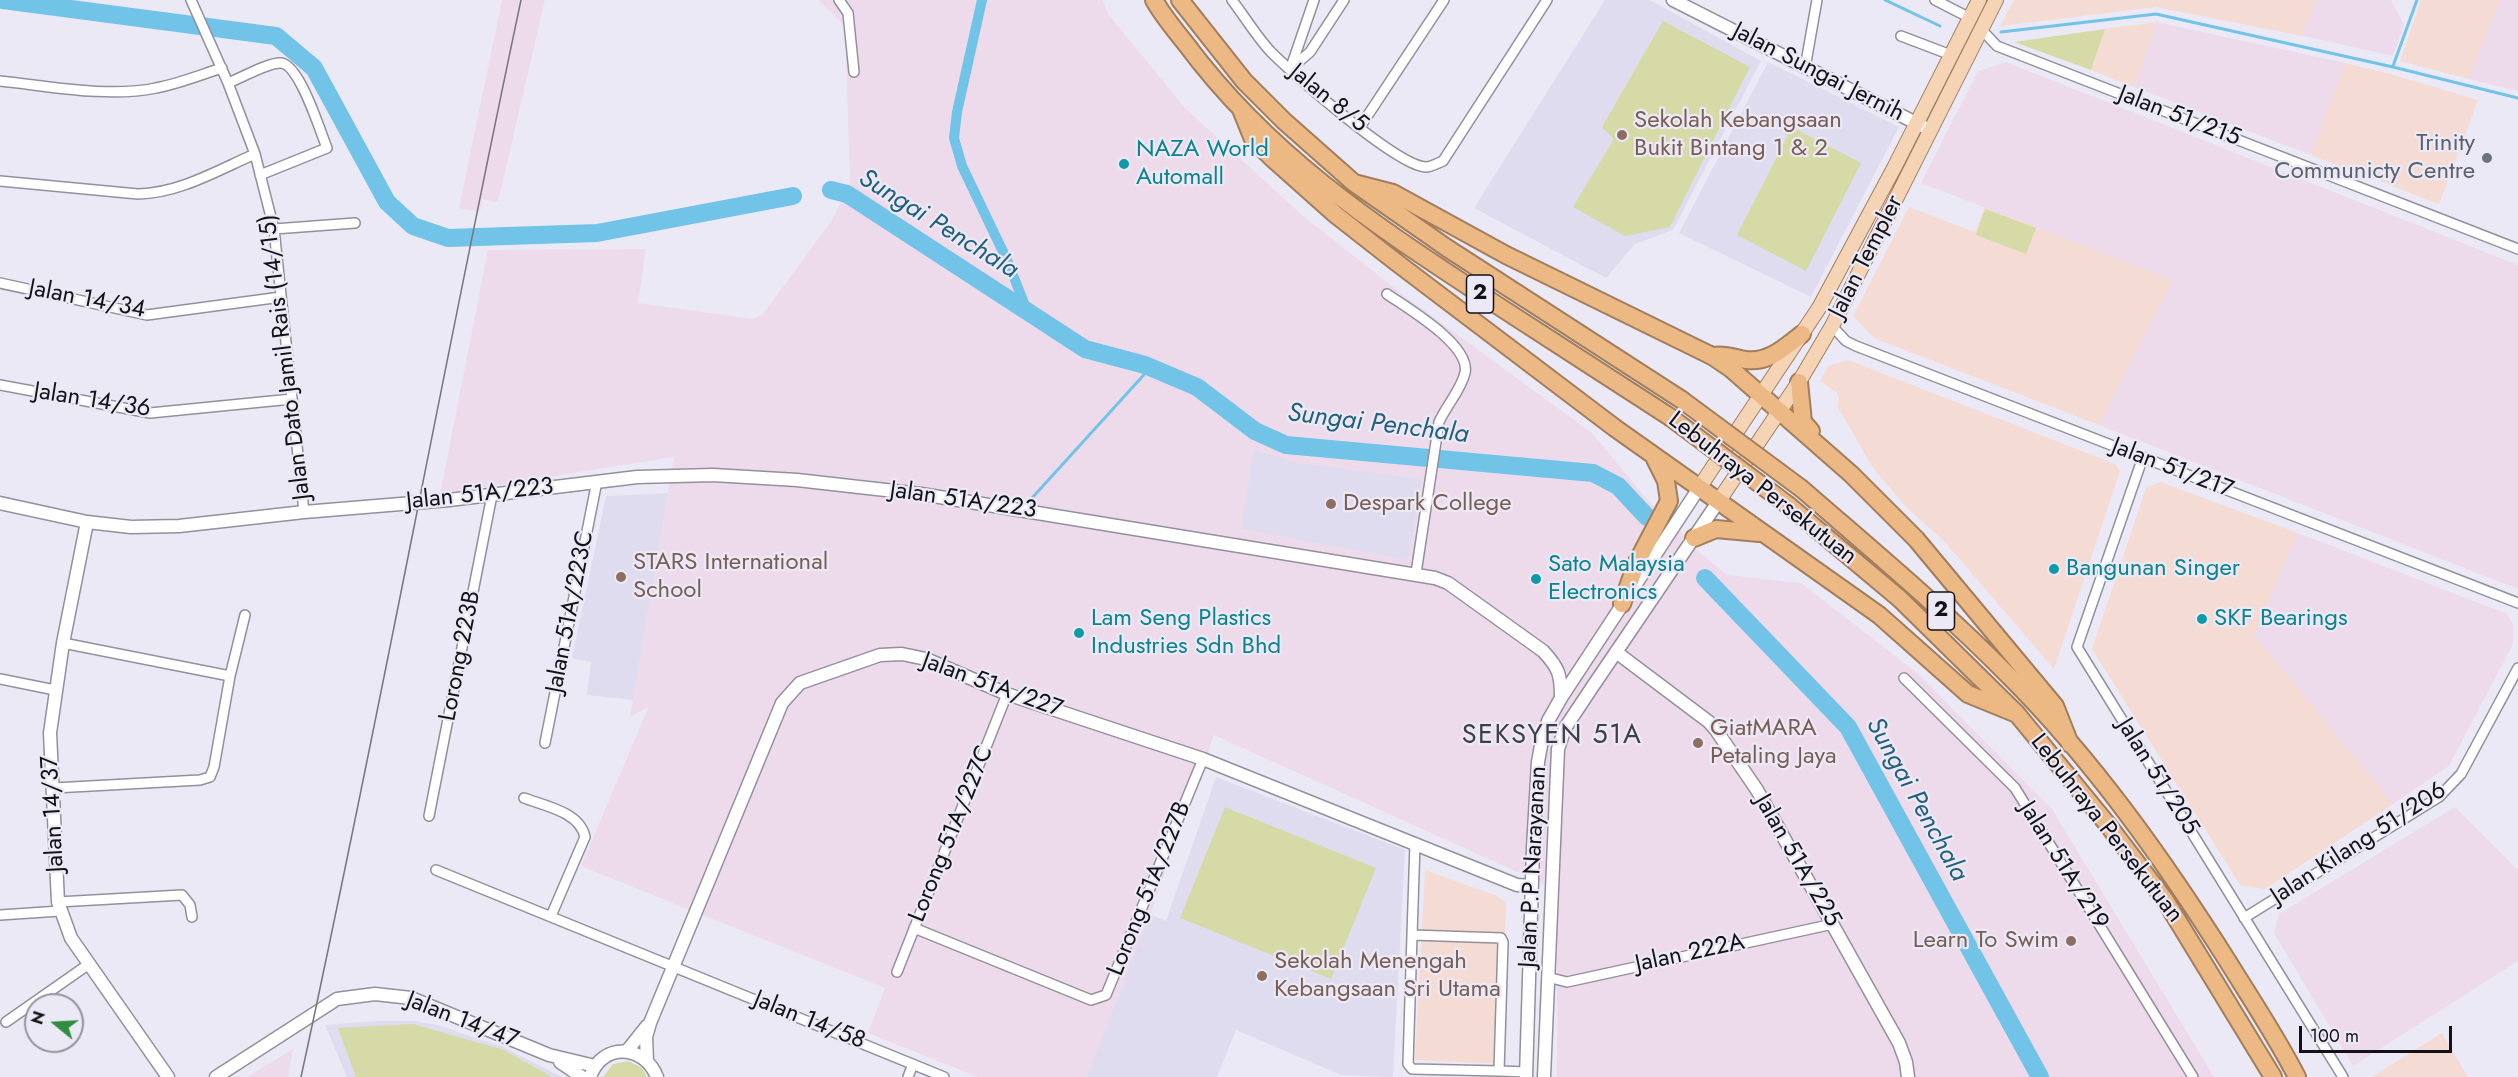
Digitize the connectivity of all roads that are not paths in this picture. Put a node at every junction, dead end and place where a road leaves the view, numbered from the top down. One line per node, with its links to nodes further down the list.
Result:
1 (191, 0): 19 (street, Jalan Dato Jamil Rais (14/15))
2 (839, 0): 22 (street)
3 (1154, 0): 25 (highway, Lebuhraya Persekutuan / 2)
4 (1180, 0): 32 (highway, Lebuhraya Persekutuan / 2)
5 (1232, 0): 21 (street, Jalan 8/5)
6 (1314, 0): 21 (street)
7 (1344, 0): 21 (street)
8 (1444, 0): 27 (street)
9 (1547, 0): 27 (street, Jalan 8/5)
10 (1673, 0): 20 (street, Jalan Sungai Jernih)
11 (1817, 0): 20 (street)
12 (1935, 0): 15 (street)
13 (1979, 0): 15 (main road, Jalan Templer)
14 (1996, 0): 16 (main road, Jalan Templer)
15 (1970, 18): 18 (main road, Jalan Templer)
16 (1981, 29): 28 (main road, Jalan Templer); 35 (street, Jalan 51/215)
17 (1901, 36): 18 (street)
18 (1951, 55): 26 (main road, Jalan Templer)
19 (222, 68): 23 (street); 24 (street, Jalan Dato Jamil Rais (14/15))
20 (1805, 68): 26 (street, Jalan Sungai Jernih)
21 (1290, 69): 27 (street, Jalan 8/5)
22 (854, 72)
23 (0, 81)
24 (228, 83): 29 (street, Jalan Dato Jamil Rais (14/15)); 30 (street)
25 (1242, 112): 47 (highway); 72 (highway, Lebuhraya Persekutuan / 2, bridge)
26 (1917, 123): 28 (street, Jalan Sungai Jernih); 40 (main road, Jalan Templer)
27 (1360, 127)
28 (1930, 130): 39 (main road, Jalan Templer)
29 (255, 154): 30 (street, Jalan Dato Jamil Rais (14/15)); 31 (street)
30 (260, 175): 34 (street, Jalan Dato Jamil Rais (14/15))
31 (0, 181)
32 (1354, 183): 41 (highway); 74 (highway, Lebuhraya Persekutuan / 2, bridge)
33 (355, 223): 34 (street)
34 (274, 230): 38 (street, Jalan Dato Jamil Rais (14/15))
35 (2518, 249)
36 (0, 283): 38 (street, Jalan 14/34)
37 (1387, 294): 59 (street)
38 (281, 297): 45 (street, Jalan Dato Jamil Rais (14/15))
39 (1832, 326): 42 (main road, Jalan Templer); 48 (street, Jalan 51/217)
40 (1802, 334): 41 (highway); 44 (main road, Jalan Templer)
41 (1712, 356): 44 (highway)
42 (1799, 382): 46 (main road, Jalan Templer); 49 (highway)
43 (0, 385): 45 (street, Jalan 14/36)
44 (1762, 394): 46 (highway); 51 (main road, Jalan Templer)
45 (292, 399): 55 (street, Jalan Dato Jamil Rais (14/15))
46 (1780, 410): 49 (highway); 53 (main road, Jalan Templer)
47 (1654, 455): 51 (highway); 61 (highway)
48 (2143, 457): 60 (street, Jalan 51/217); 86 (street, Jalan 51/205)
49 (1851, 474): 74 (highway)
50 (597, 481): 52 (street, Jalan 51A/223); 59 (street, Jalan 51A/223); 73 (street, Jalan 51A/223C)
51 (1699, 488): 53 (highway); 61 (street, Jalan P.P Narayanan)
52 (492, 495): 55 (street, Jalan 51A/223); 78 (street, Lorong 223B)
53 (1718, 502): 57 (highway); 58 (street, Jalan P.P Narayanan)
54 (0, 503): 56 (street, Jalan 51A/223)
55 (304, 512): 56 (street, Jalan 51A/223)
56 (87, 522): 63 (street, Jalan 14/37)
57 (1763, 533): 58 (highway); 72 (highway)
58 (1694, 538): 64 (street, Jalan P.P Narayanan)
59 (1416, 573): 71 (street, Jalan 51A/223)
60 (2518, 603)
61 (1622, 604): 71 (street, Jalan P.P Narayanan)
62 (245, 615): 66 (street)
63 (63, 643): 66 (street); 69 (street, Jalan 14/37)
64 (1616, 652): 87 (street, Jalan 51A/225); 93 (street, Jalan P.P Narayanan)
65 (2518, 668): 86 (street, Jalan Kilang 51/206)
66 (230, 676): 76 (street)
67 (1904, 678): 111 (street, Jalan 51A/219)
68 (0, 679): 69 (street)
69 (55, 690): 76 (street, Jalan 14/37)
70 (1007, 694): 75 (street, Jalan 51A/227); 88 (street, Lorong 51A/227C); 91 (street, Jalan 51A/227)
71 (1561, 698): 81 (street, Jalan P.P Narayanan)
72 (2017, 714): 112 (highway, Lebuhraya Persekutuan / 2)
73 (545, 743)
74 (2070, 744): 113 (highway, Lebuhraya Persekutuan / 2)
75 (1203, 759): 79 (street, Jalan 51A/227); 88 (street, Lorong 51A/227B)
76 (54, 788): 82 (street, Jalan 14/37)
77 (524, 798): 84 (street)
78 (429, 816)
79 (1415, 843): 81 (street, Jalan 51A/227); 89 (street)
80 (436, 870): 84 (street, Jalan 14/58)
81 (1531, 886): 102 (street, Jalan P.P Narayanan)
82 (59, 907): 83 (street); 85 (street); 90 (street, Jalan 14/37)
83 (0, 915)
84 (551, 916): 91 (street, Jalan 14/58)
85 (192, 917)
86 (2244, 918): 114 (street, Jalan 51/205)
87 (1833, 924): 93 (street, Jalan 222A); 110 (street, Jalan 51A/225)
88 (915, 928): 92 (street, Lorong 51A/227C)
89 (1412, 934): 100 (street); 100 (street)
90 (89, 964): 94 (street); 103 (street, Jalan 14/37)
91 (673, 965): 95 (street, Jalan 51A/227); 99 (street, Jalan 14/58)
92 (897, 972)
93 (1547, 977): 109 (street, Jalan P.P Narayanan)
94 (6, 1022)
95 (650, 1023): 96 (street, Jalan 51A/227); 98 (street, Jalan 51A/227)
96 (627, 1051): 98 (street); 101 (street)
97 (549, 1055): 101 (street, Jalan 14/47); 104 (street, Jalan 14/47); 105 (street, Jalan 14/47)
98 (647, 1061): 106 (street)
99 (913, 1064): 107 (street); 108 (street, Jalan 14/58)
100 (1499, 1071): 102 (street)
101 (593, 1072)
102 (1526, 1074)
103 (168, 1077)
104 (216, 1077)
105 (582, 1077)
106 (657, 1077)
107 (908, 1077)
108 (944, 1077)
109 (1544, 1077)
110 (1908, 1077)
111 (2193, 1077)
112 (2273, 1077)
113 (2297, 1077)
114 (2343, 1077)

